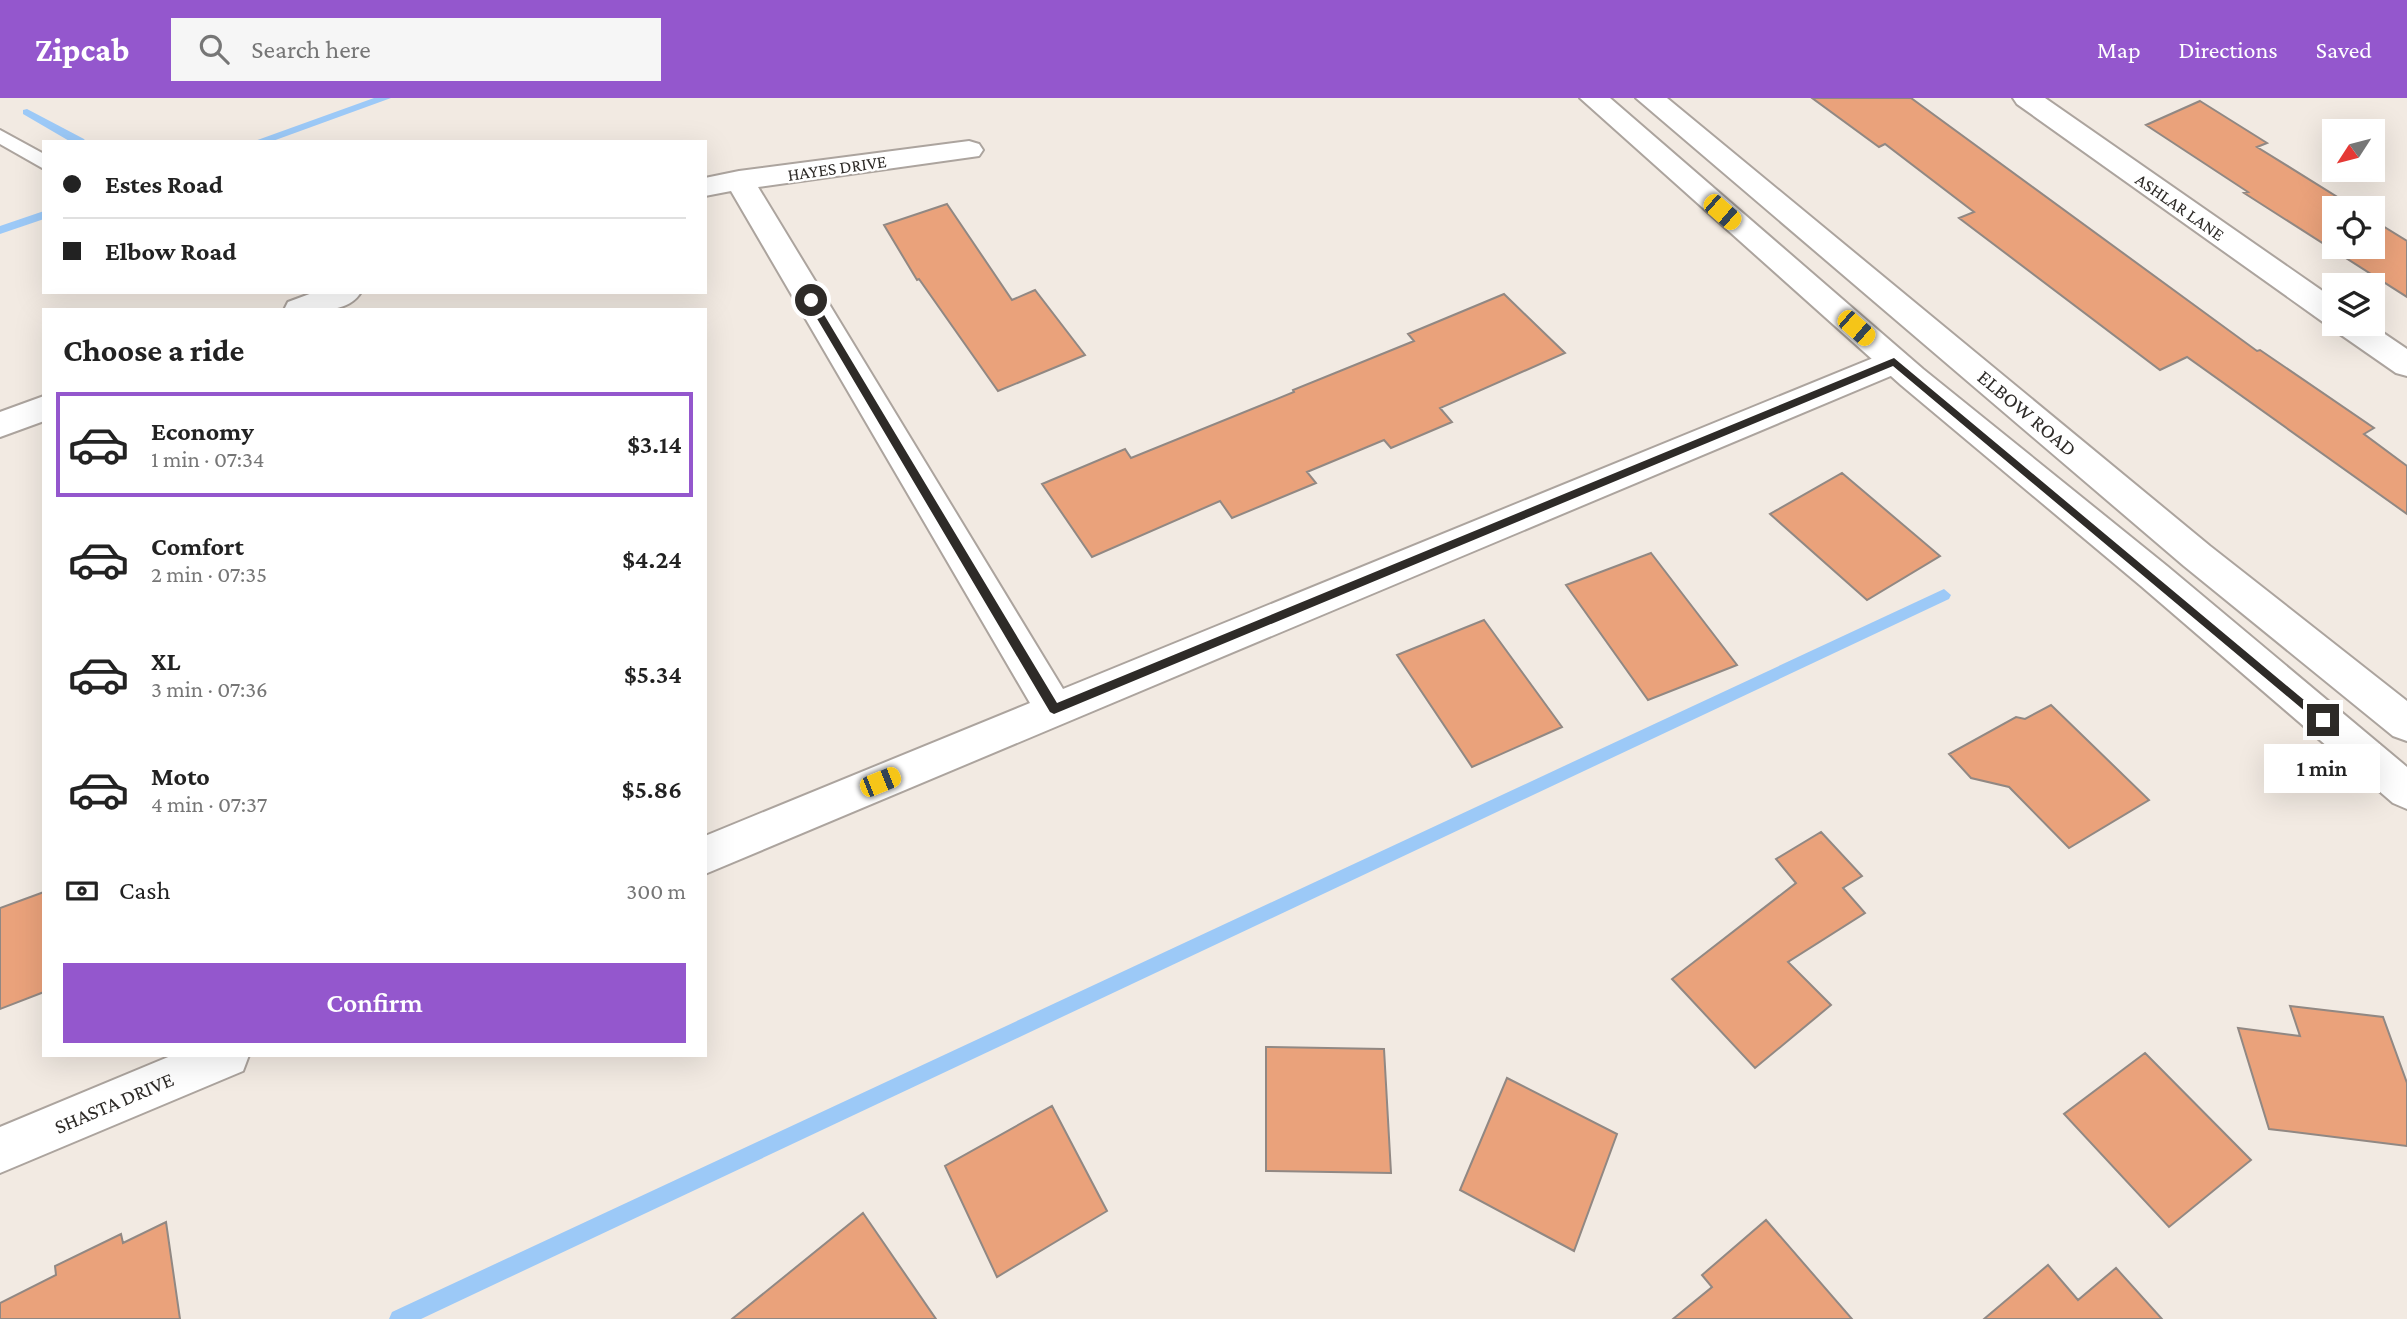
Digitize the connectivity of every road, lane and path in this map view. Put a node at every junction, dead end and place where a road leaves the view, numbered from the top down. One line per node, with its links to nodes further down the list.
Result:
1 (1594, 98): 13 (street)
2 (1650, 98): 18 (street, ELBOW ROAD)
3 (2027, 98): 10 (street, ASHLAR LANE)
4 (0, 136): 6 (lane)
5 (969, 150): 7 (street, HAYES DRIVE)
6 (42, 162)
7 (739, 180): 8 (street, HAYES DRIVE); 17 (street)
8 (707, 187)
9 (341, 294): 11 (street)
10 (2322, 306)
11 (304, 308)
12 (2365, 336): 14 (street)
13 (1894, 362): 17 (street); 19 (street)
14 (2407, 365)
15 (42, 409): 16 (street)
16 (0, 425)
17 (1054, 709): 20 (street)
18 (2407, 724)
19 (2407, 792)
20 (707, 854)
21 (222, 1057): 22 (street, SHASTA DRIVE)
22 (0, 1150)

